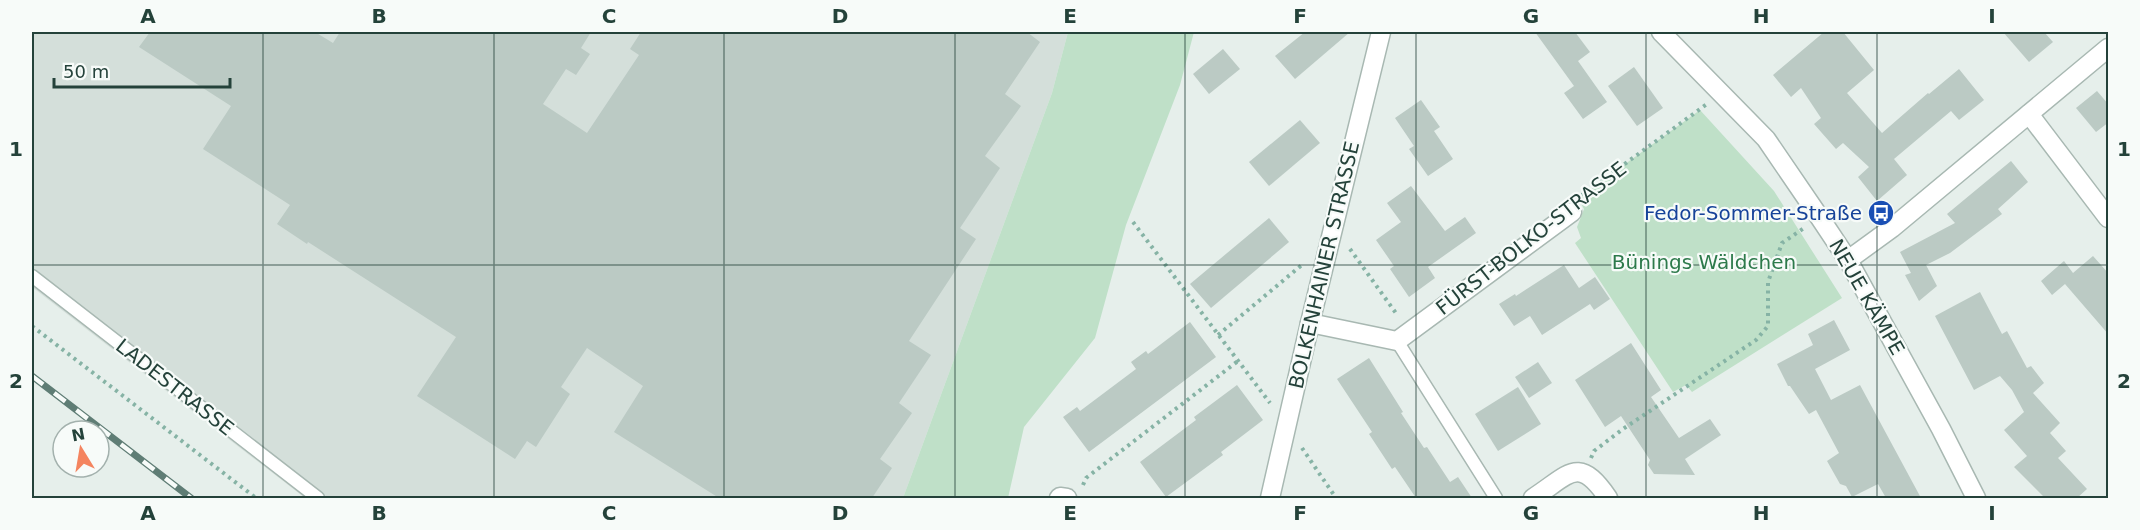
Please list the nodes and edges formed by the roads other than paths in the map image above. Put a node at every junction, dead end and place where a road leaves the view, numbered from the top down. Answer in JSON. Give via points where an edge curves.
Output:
{"nodes":[{"id":1,"x":1381,"y":32,"type":"edge"},
{"id":2,"x":1661,"y":32,"type":"edge"},
{"id":3,"x":2109,"y":48,"type":"edge"},
{"id":4,"x":2029,"y":114,"type":"junction"},
{"id":5,"x":1572,"y":212,"type":"road end"},
{"id":6,"x":2109,"y":218,"type":"edge"},
{"id":7,"x":1848,"y":260,"type":"junction"},
{"id":8,"x":32,"y":276,"type":"edge"},
{"id":9,"x":1310,"y":323,"type":"junction"},
{"id":10,"x":1397,"y":341,"type":"junction"},
{"id":11,"x":1074,"y":494,"type":"edge"},
{"id":12,"x":318,"y":498,"type":"edge"},
{"id":13,"x":1059,"y":498,"type":"edge"},
{"id":14,"x":1270,"y":498,"type":"edge"},
{"id":15,"x":1496,"y":498,"type":"edge"},
{"id":16,"x":1533,"y":498,"type":"edge"},
{"id":17,"x":1608,"y":498,"type":"edge"},
{"id":18,"x":1976,"y":498,"type":"edge"}],
"edges":[{"from":1,"to":9,"type":"street","name":"BOLKENHAINER STRASSE"},
{"from":2,"to":7,"type":"street","name":"NEUE KÄMPE","via":[[1766,139]]},
{"from":3,"to":4,"type":"street"},
{"from":4,"to":6,"type":"street"},
{"from":4,"to":7,"type":"street"},
{"from":5,"to":10,"type":"street","name":"FÜRST-BOLKO-STRASSE"},
{"from":7,"to":18,"type":"street","name":"NEUE KÄMPE"},
{"from":8,"to":12,"type":"lane","name":"LADESTRASSE"},
{"from":9,"to":10,"type":"street"},
{"from":9,"to":14,"type":"street","name":"BOLKENHAINER STRASSE"},
{"from":10,"to":15,"type":"lane"},
{"from":11,"to":13,"type":"street"},
{"from":16,"to":17,"type":"street","via":[[1574,472],[1585,472]]}]}
